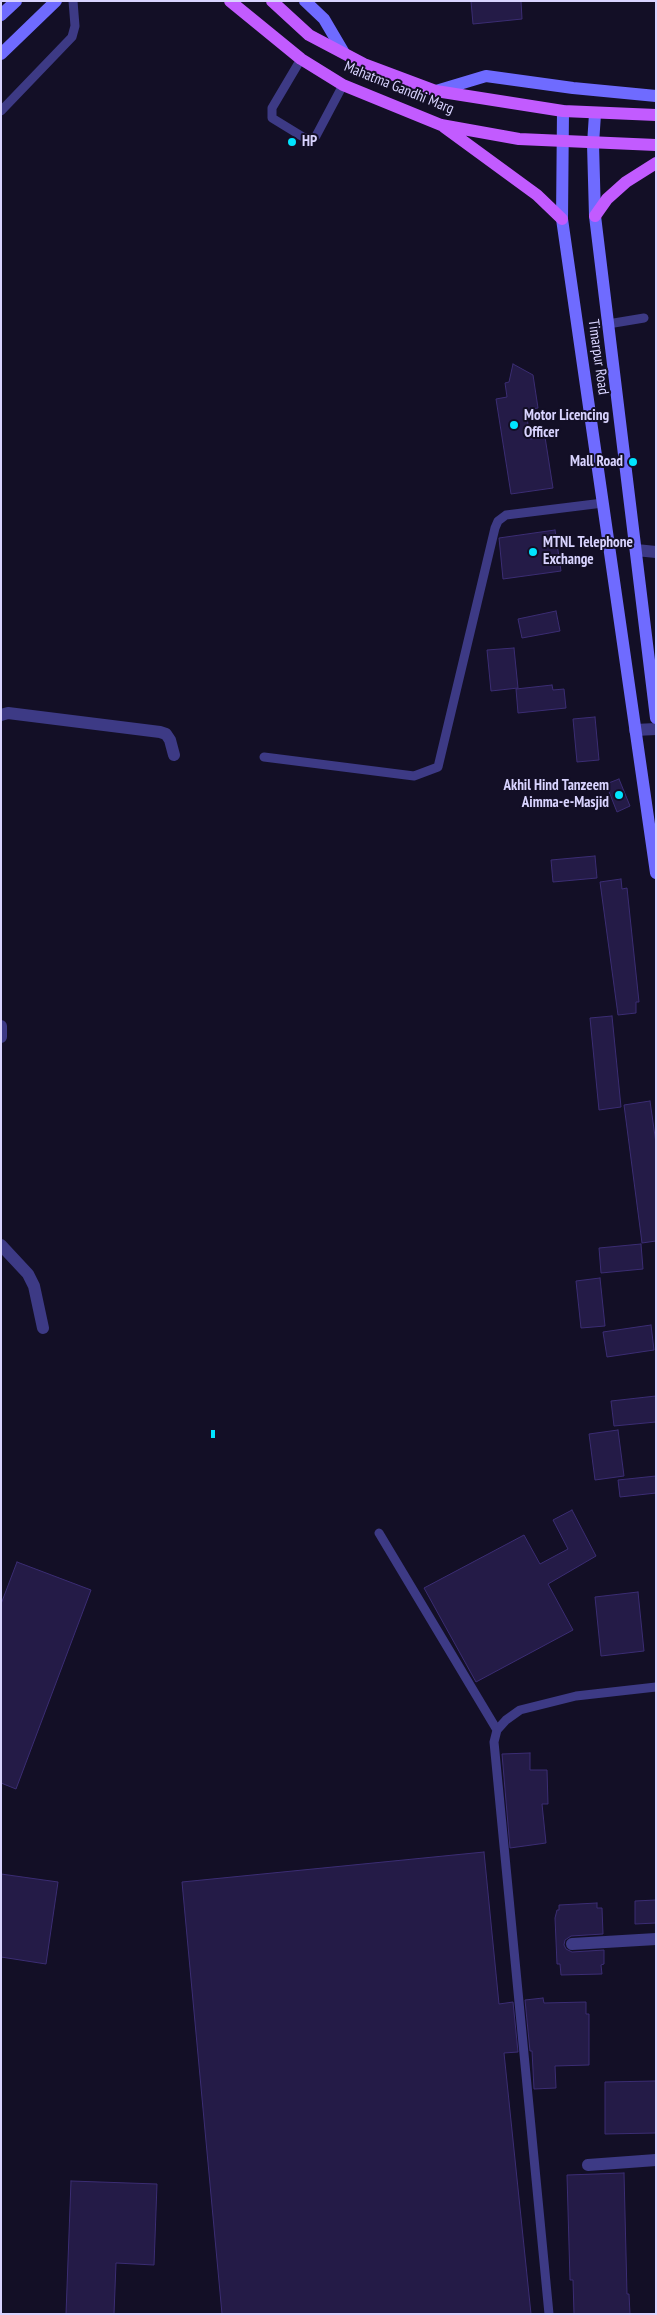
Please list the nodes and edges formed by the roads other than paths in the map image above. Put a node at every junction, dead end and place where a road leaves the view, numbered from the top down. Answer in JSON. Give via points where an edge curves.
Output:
{"nodes":[{"id":1,"x":16,"y":1,"type":"edge"},
{"id":2,"x":56,"y":1,"type":"edge"},
{"id":3,"x":73,"y":1,"type":"edge"},
{"id":4,"x":230,"y":1,"type":"edge"},
{"id":5,"x":272,"y":1,"type":"edge"},
{"id":6,"x":305,"y":1,"type":"edge"},
{"id":7,"x":1,"y":15,"type":"edge"},
{"id":8,"x":344,"y":53,"type":"junction"},
{"id":9,"x":1,"y":54,"type":"edge"},
{"id":10,"x":301,"y":60,"type":"junction"},
{"id":11,"x":343,"y":85,"type":"junction"},
{"id":12,"x":436,"y":91,"type":"junction"},
{"id":13,"x":656,"y":96,"type":"edge"},
{"id":14,"x":1,"y":111,"type":"edge"},
{"id":15,"x":563,"y":111,"type":"junction"},
{"id":16,"x":595,"y":114,"type":"junction"},
{"id":17,"x":656,"y":115,"type":"edge"},
{"id":18,"x":441,"y":125,"type":"junction"},
{"id":19,"x":561,"y":142,"type":"junction"},
{"id":20,"x":593,"y":144,"type":"junction"},
{"id":21,"x":656,"y":145,"type":"edge"},
{"id":22,"x":656,"y":163,"type":"edge"},
{"id":23,"x":595,"y":216,"type":"junction"},
{"id":24,"x":562,"y":219,"type":"junction"},
{"id":25,"x":644,"y":318,"type":"dead end"},
{"id":26,"x":608,"y":324,"type":"junction"},
{"id":27,"x":603,"y":503,"type":"junction"},
{"id":28,"x":636,"y":550,"type":"junction"},
{"id":29,"x":656,"y":552,"type":"edge"},
{"id":30,"x":1,"y":715,"type":"edge"},
{"id":31,"x":656,"y":718,"type":"edge"},
{"id":32,"x":656,"y":729,"type":"edge"},
{"id":33,"x":635,"y":730,"type":"junction"},
{"id":34,"x":174,"y":755,"type":"dead end"},
{"id":35,"x":264,"y":757,"type":"dead end"},
{"id":36,"x":656,"y":873,"type":"edge"},
{"id":37,"x":1,"y":1026,"type":"edge"},
{"id":38,"x":1,"y":1037,"type":"edge"},
{"id":39,"x":1,"y":1245,"type":"edge"},
{"id":40,"x":43,"y":1328,"type":"dead end"},
{"id":41,"x":379,"y":1532,"type":"dead end"},
{"id":42,"x":656,"y":1687,"type":"edge"},
{"id":43,"x":497,"y":1730,"type":"junction"},
{"id":44,"x":656,"y":1939,"type":"edge"},
{"id":45,"x":572,"y":1944,"type":"dead end"},
{"id":46,"x":656,"y":2160,"type":"edge"},
{"id":47,"x":588,"y":2165,"type":"dead end"},
{"id":48,"x":549,"y":2314,"type":"edge"}],
"edges":[{"from":1,"to":7,"type":"street"},
{"from":2,"to":9,"type":"street"},
{"from":3,"to":14,"type":"lane","via":[[75,26],[72,37]]},
{"from":4,"to":10,"type":"main road","name":"Mahatma Gandhi Marg"},
{"from":5,"to":8,"type":"main road","name":"Mahatma Gandhi Marg","via":[[309,35]]},
{"from":6,"to":8,"type":"street","via":[[324,19]]},
{"from":8,"to":12,"type":"main road","name":"Mahatma Gandhi Marg","via":[[364,64]]},
{"from":10,"to":11,"type":"main road","name":"Mahatma Gandhi Marg"},
{"from":10,"to":11,"type":"lane","via":[[272,108],[272,118],[303,137],[312,139],[316,136]]},
{"from":11,"to":18,"type":"main road","name":"Mahatma Gandhi Marg"},
{"from":12,"to":13,"type":"street","via":[[486,76]]},
{"from":12,"to":15,"type":"main road","name":"Mahatma Gandhi Marg"},
{"from":15,"to":16,"type":"main road","name":"Mahatma Gandhi Marg"},
{"from":15,"to":19,"type":"street","name":"Timarpur Road"},
{"from":16,"to":17,"type":"main road","name":"Mahatma Gandhi Marg"},
{"from":16,"to":20,"type":"street","name":"Timarpur Road"},
{"from":18,"to":19,"type":"main road","name":"Mahatma Gandhi Marg","via":[[519,139]]},
{"from":18,"to":24,"type":"main road","via":[[536,195]]},
{"from":19,"to":20,"type":"main road","name":"Mahatma Gandhi Marg"},
{"from":19,"to":24,"type":"street","name":"Timarpur Road"},
{"from":20,"to":21,"type":"main road","name":"Mahatma Gandhi Marg"},
{"from":20,"to":23,"type":"street","name":"Timarpur Road"},
{"from":22,"to":23,"type":"main road","via":[[607,198]]},
{"from":23,"to":26,"type":"street","name":"Timarpur Road"},
{"from":24,"to":27,"type":"street","name":"Timarpur Road"},
{"from":25,"to":26,"type":"lane"},
{"from":26,"to":28,"type":"street","name":"Timarpur Road"},
{"from":27,"to":33,"type":"street","name":"Timarpur Road"},
{"from":27,"to":35,"type":"lane","via":[[506,515],[498,521],[438,766],[414,776]]},
{"from":28,"to":29,"type":"street"},
{"from":28,"to":31,"type":"street","name":"Timarpur Road"},
{"from":30,"to":34,"type":"street","via":[[8,713],[160,732],[170,740]]},
{"from":32,"to":33,"type":"street"},
{"from":33,"to":36,"type":"street","name":"Timarpur Road"},
{"from":37,"to":38,"type":"street"},
{"from":39,"to":40,"type":"street","via":[[28,1274],[34,1286]]},
{"from":41,"to":43,"type":"lane"},
{"from":42,"to":43,"type":"lane","via":[[576,1696],[520,1710]]},
{"from":43,"to":48,"type":"lane","via":[[494,1742]]},
{"from":44,"to":45,"type":"street"},
{"from":46,"to":47,"type":"street"}]}
